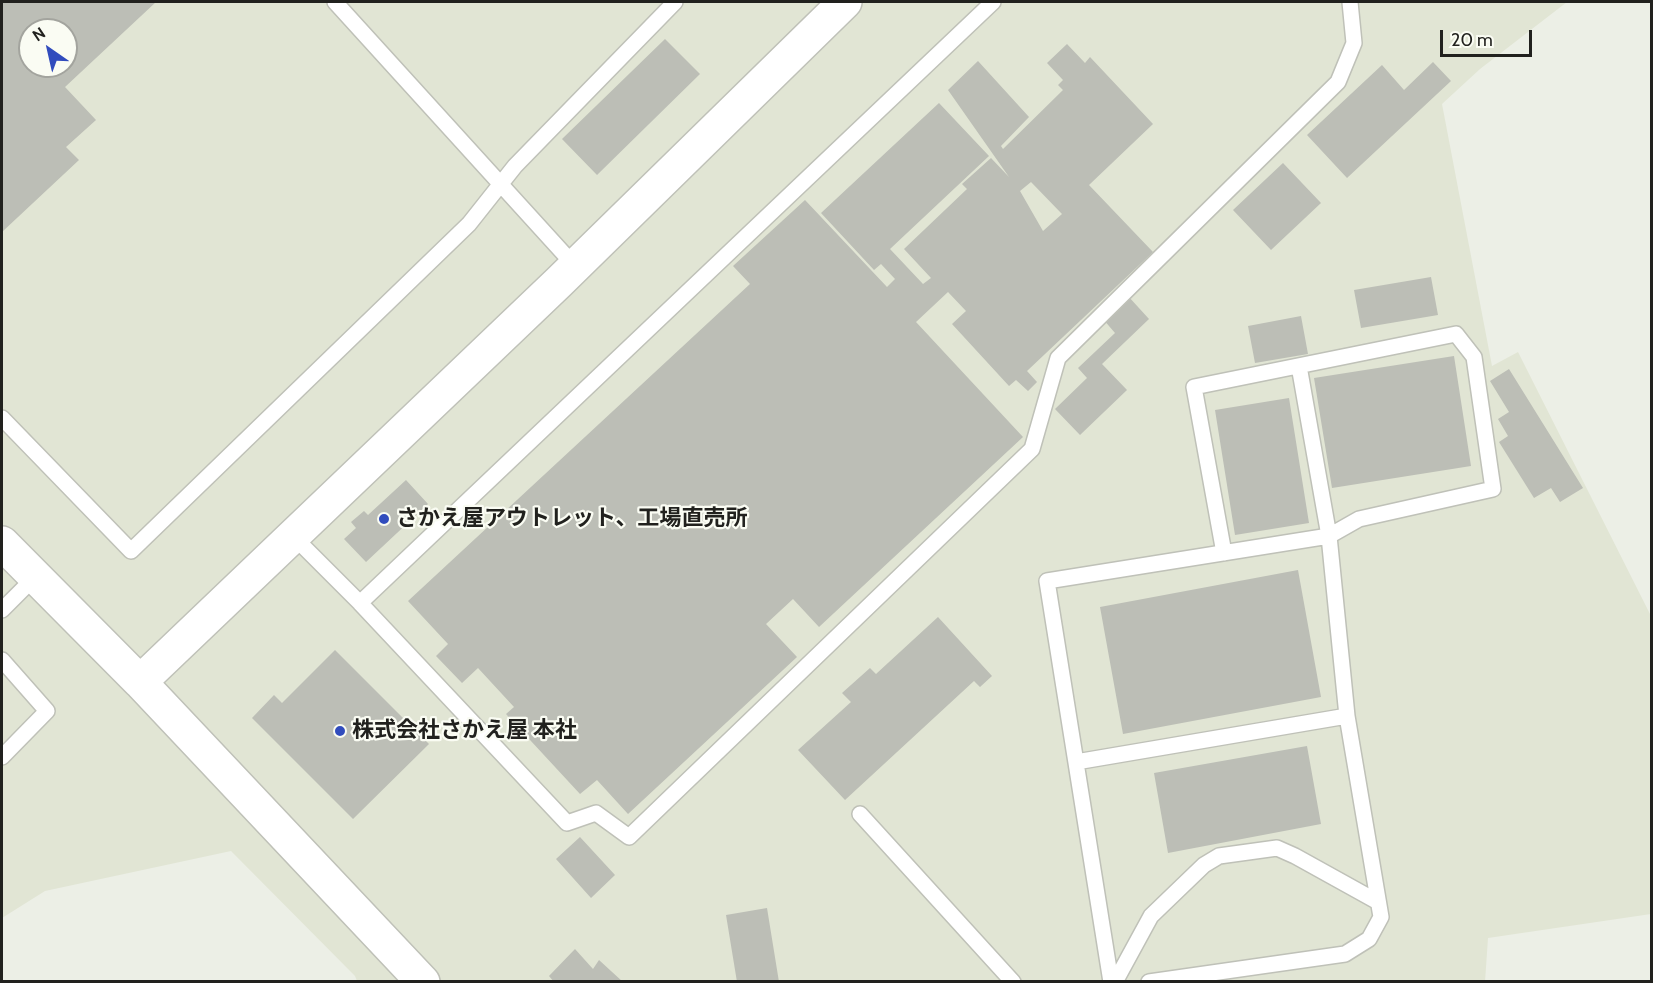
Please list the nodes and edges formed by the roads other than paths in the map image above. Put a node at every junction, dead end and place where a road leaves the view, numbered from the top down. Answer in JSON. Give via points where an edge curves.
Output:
{"nodes":[{"id":1,"x":335,"y":2,"type":"edge"},
{"id":2,"x":675,"y":2,"type":"edge"},
{"id":3,"x":845,"y":2,"type":"edge"},
{"id":4,"x":993,"y":2,"type":"edge"},
{"id":5,"x":1350,"y":2,"type":"edge"},
{"id":6,"x":501,"y":184,"type":"junction"},
{"id":7,"x":575,"y":266,"type":"junction"},
{"id":8,"x":1299,"y":366,"type":"junction"},
{"id":9,"x":2,"y":418,"type":"edge"},
{"id":10,"x":293,"y":536,"type":"junction"},
{"id":11,"x":1329,"y":536,"type":"junction"},
{"id":12,"x":2,"y":543,"type":"edge"},
{"id":13,"x":1224,"y":553,"type":"junction"},
{"id":14,"x":35,"y":577,"type":"junction"},
{"id":15,"x":360,"y":603,"type":"junction"},
{"id":16,"x":2,"y":610,"type":"edge"},
{"id":17,"x":2,"y":660,"type":"edge"},
{"id":18,"x":140,"y":682,"type":"junction"},
{"id":19,"x":1347,"y":716,"type":"junction"},
{"id":20,"x":2,"y":757,"type":"edge"},
{"id":21,"x":1076,"y":762,"type":"junction"},
{"id":22,"x":860,"y":814,"type":"dead end"},
{"id":23,"x":1378,"y":902,"type":"junction"},
{"id":24,"x":423,"y":981,"type":"edge"},
{"id":25,"x":1013,"y":981,"type":"edge"},
{"id":26,"x":1113,"y":981,"type":"edge"},
{"id":27,"x":1149,"y":981,"type":"edge"}],
"edges":[{"from":1,"to":6,"type":"lane"},
{"from":2,"to":6,"type":"lane"},
{"from":3,"to":7,"type":"street"},
{"from":4,"to":15,"type":"lane"},
{"from":5,"to":15,"type":"lane","via":[[1354,43],[1338,82],[1058,358],[1032,449],[629,837],[596,813],[567,823]]},
{"from":6,"to":7,"type":"lane"},
{"from":6,"to":9,"type":"lane","via":[[469,224],[130,551]]},
{"from":7,"to":10,"type":"street"},
{"from":8,"to":11,"type":"lane"},
{"from":8,"to":11,"type":"lane","via":[[1456,334],[1474,357],[1493,489],[1359,519]]},
{"from":8,"to":13,"type":"lane","via":[[1194,387]]},
{"from":10,"to":15,"type":"lane"},
{"from":10,"to":18,"type":"street"},
{"from":11,"to":13,"type":"lane"},
{"from":11,"to":19,"type":"lane"},
{"from":12,"to":14,"type":"street"},
{"from":13,"to":21,"type":"lane","via":[[1047,581]]},
{"from":14,"to":16,"type":"lane"},
{"from":14,"to":18,"type":"street"},
{"from":17,"to":20,"type":"lane","via":[[47,711]]},
{"from":18,"to":24,"type":"street"},
{"from":19,"to":21,"type":"lane"},
{"from":19,"to":23,"type":"lane"},
{"from":21,"to":26,"type":"lane"},
{"from":22,"to":25,"type":"lane"},
{"from":23,"to":26,"type":"lane","via":[[1277,848],[1219,856],[1204,865],[1151,916]]},
{"from":23,"to":27,"type":"lane","via":[[1381,916],[1369,939],[1345,954]]}]}
